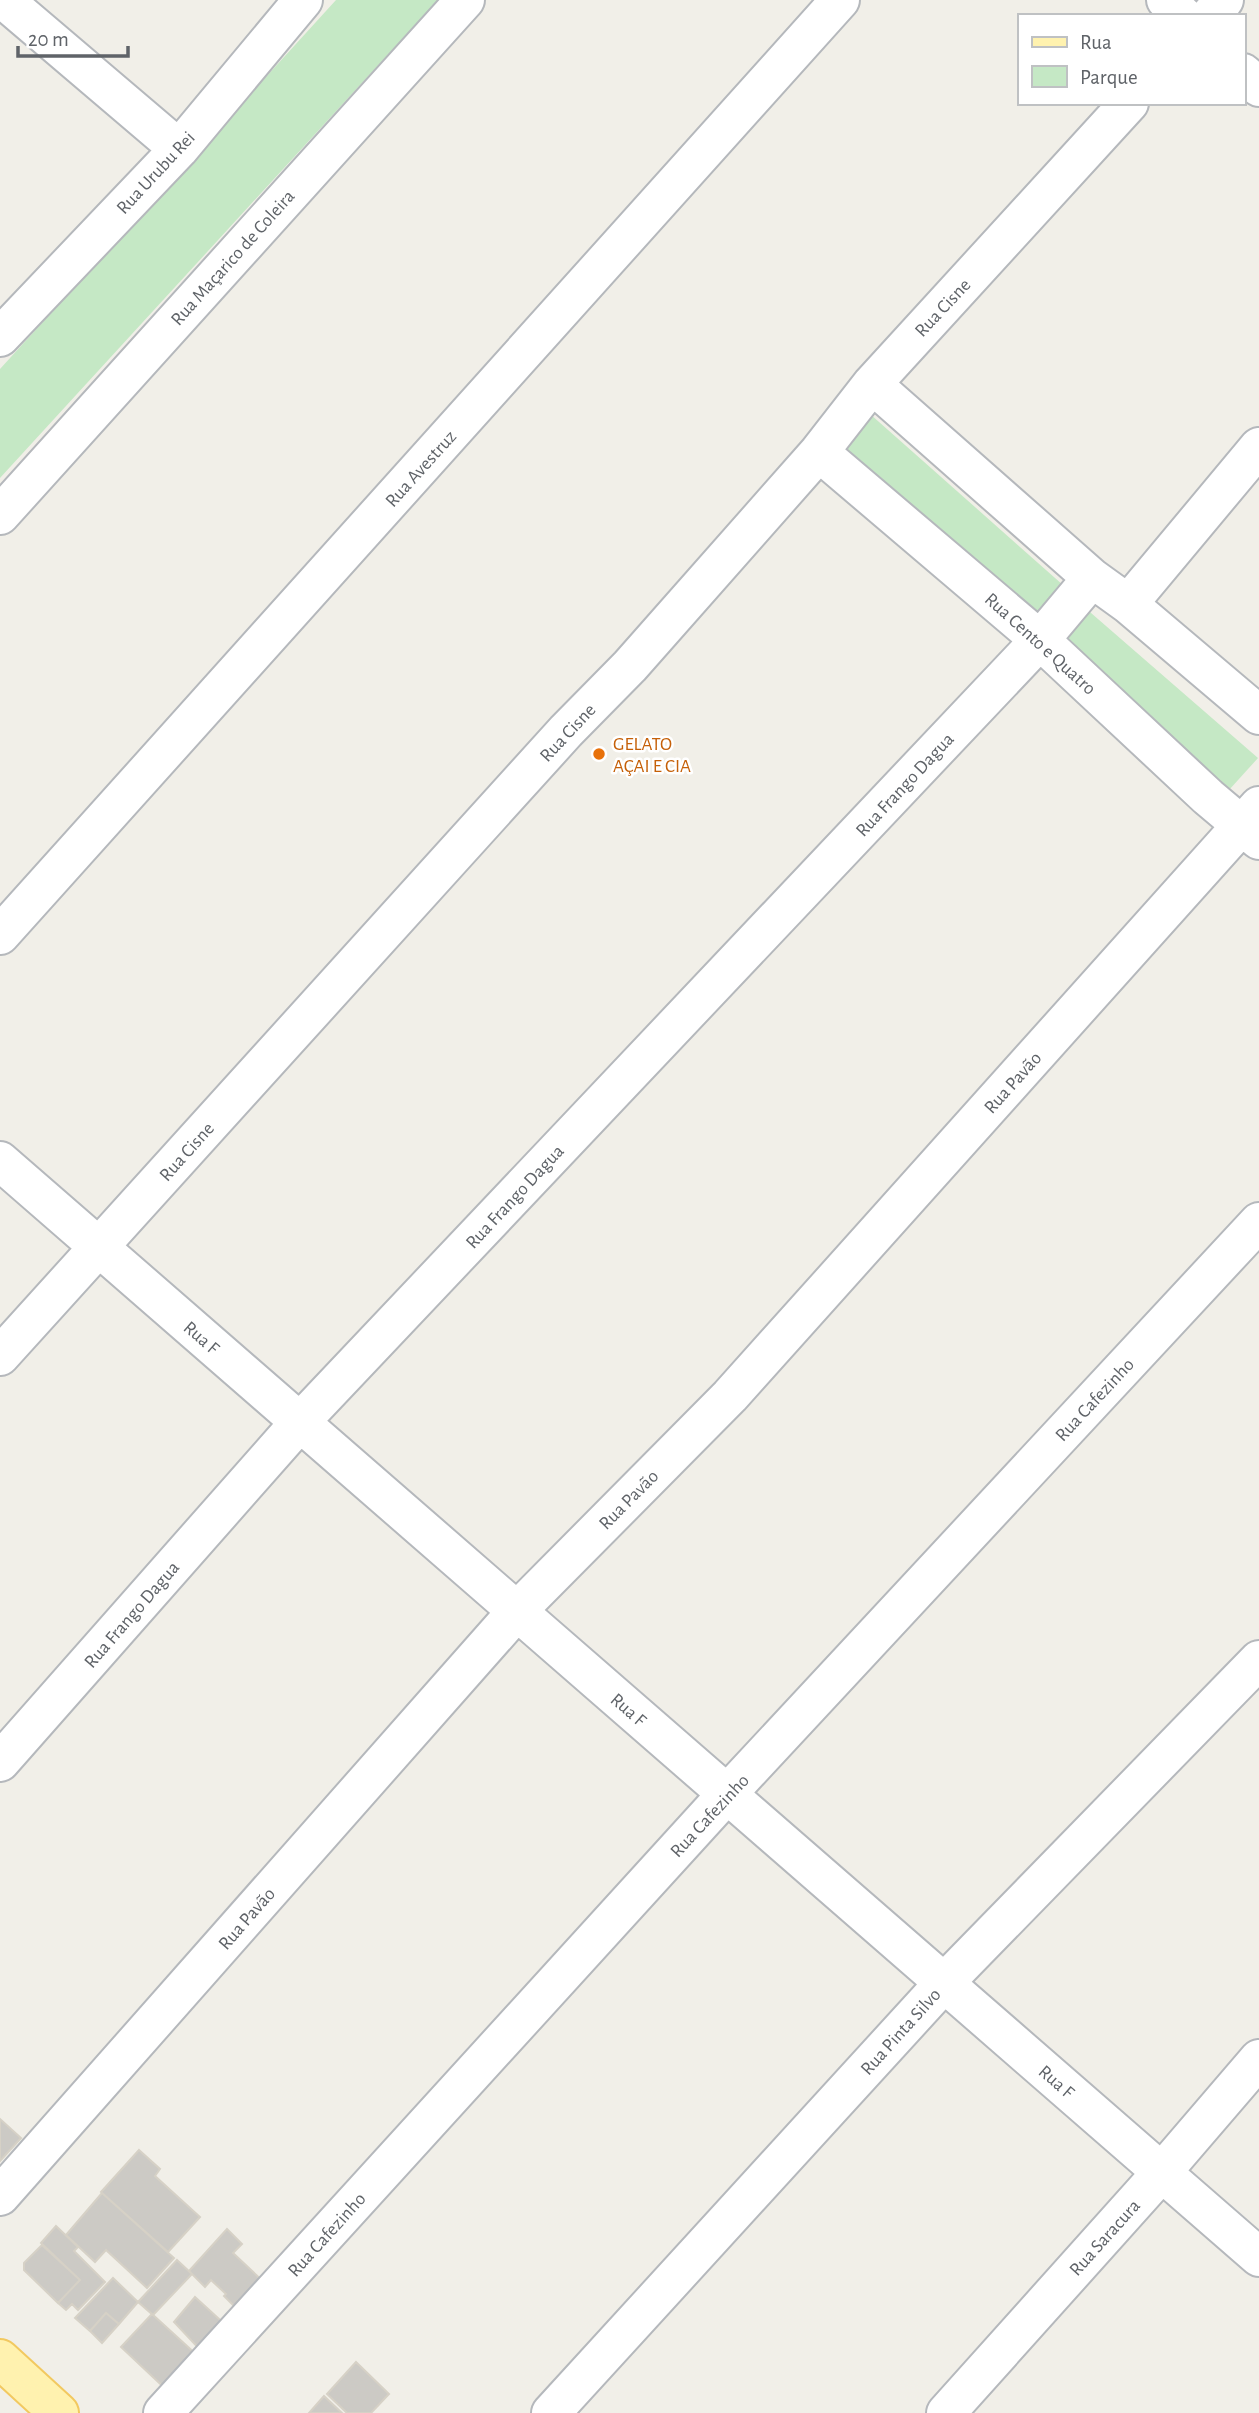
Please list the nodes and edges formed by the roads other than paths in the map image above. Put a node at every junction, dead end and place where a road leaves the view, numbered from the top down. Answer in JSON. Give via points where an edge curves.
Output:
{"nodes":[{"id":1,"x":4,"y":0,"type":"edge"},
{"id":2,"x":303,"y":0,"type":"edge"},
{"id":3,"x":465,"y":0,"type":"edge"},
{"id":4,"x":840,"y":0,"type":"edge"},
{"id":5,"x":1166,"y":0,"type":"edge"},
{"id":6,"x":1224,"y":0,"type":"edge"},
{"id":7,"x":1181,"y":14,"type":"edge"},
{"id":8,"x":1212,"y":14,"type":"edge"},
{"id":9,"x":1245,"y":75,"type":"edge"},
{"id":10,"x":1259,"y":87,"type":"edge"},
{"id":11,"x":1127,"y":105,"type":"edge"},
{"id":12,"x":179,"y":149,"type":"junction"},
{"id":13,"x":0,"y":337,"type":"edge"},
{"id":14,"x":872,"y":384,"type":"junction"},
{"id":15,"x":1259,"y":447,"type":"edge"},
{"id":16,"x":819,"y":452,"type":"junction"},
{"id":17,"x":0,"y":515,"type":"edge"},
{"id":18,"x":1092,"y":578,"type":"junction"},
{"id":19,"x":1128,"y":604,"type":"junction"},
{"id":20,"x":1040,"y":640,"type":"junction"},
{"id":21,"x":1259,"y":715,"type":"edge"},
{"id":22,"x":1253,"y":824,"type":"edge"},
{"id":23,"x":0,"y":935,"type":"edge"},
{"id":24,"x":0,"y":1161,"type":"edge"},
{"id":25,"x":1259,"y":1222,"type":"edge"},
{"id":26,"x":99,"y":1247,"type":"junction"},
{"id":27,"x":0,"y":1356,"type":"edge"},
{"id":28,"x":300,"y":1422,"type":"junction"},
{"id":29,"x":517,"y":1611,"type":"junction"},
{"id":30,"x":1259,"y":1660,"type":"edge"},
{"id":31,"x":0,"y":1762,"type":"edge"},
{"id":32,"x":727,"y":1794,"type":"junction"},
{"id":33,"x":944,"y":1983,"type":"junction"},
{"id":34,"x":1259,"y":2059,"type":"edge"},
{"id":35,"x":1162,"y":2172,"type":"junction"},
{"id":36,"x":0,"y":2196,"type":"edge"},
{"id":37,"x":1259,"y":2257,"type":"edge"},
{"id":38,"x":0,"y":2359,"type":"edge"},
{"id":39,"x":59,"y":2413,"type":"edge"},
{"id":40,"x":163,"y":2413,"type":"edge"},
{"id":41,"x":551,"y":2413,"type":"edge"},
{"id":42,"x":946,"y":2413,"type":"edge"}],
"edges":[{"from":1,"to":12,"type":"street"},
{"from":2,"to":12,"type":"street","name":"Rua Urubu Rei"},
{"from":3,"to":17,"type":"street","name":"Rua Maçarico de Coleira"},
{"from":4,"to":23,"type":"street","name":"Rua Avestruz"},
{"from":5,"to":7,"type":"street"},
{"from":6,"to":8,"type":"street"},
{"from":9,"to":10,"type":"street"},
{"from":11,"to":14,"type":"street","name":"Rua Cisne"},
{"from":12,"to":13,"type":"street","name":"Rua Urubu Rei"},
{"from":14,"to":16,"type":"street","name":"Rua Cisne"},
{"from":14,"to":18,"type":"street"},
{"from":15,"to":19,"type":"street"},
{"from":16,"to":20,"type":"street","name":"Rua Cento e Quatro"},
{"from":16,"to":26,"type":"street","name":"Rua Cisne","via":[[630,666]]},
{"from":18,"to":19,"type":"street"},
{"from":18,"to":20,"type":"street","name":"Rua Frango Dagua"},
{"from":19,"to":21,"type":"street"},
{"from":20,"to":22,"type":"street","name":"Rua Cento e Quatro","via":[[1208,797]]},
{"from":20,"to":28,"type":"street","name":"Rua Frango Dagua"},
{"from":22,"to":29,"type":"street","name":"Rua Pavão","via":[[730,1396]]},
{"from":24,"to":26,"type":"street","name":"Rua F"},
{"from":25,"to":32,"type":"street","name":"Rua Cafezinho"},
{"from":26,"to":27,"type":"street","name":"Rua Cisne"},
{"from":26,"to":28,"type":"street","name":"Rua F"},
{"from":28,"to":29,"type":"street","name":"Rua F"},
{"from":28,"to":31,"type":"street","name":"Rua Frango Dagua"},
{"from":29,"to":32,"type":"street","name":"Rua F"},
{"from":29,"to":36,"type":"street","name":"Rua Pavão"},
{"from":30,"to":33,"type":"street","name":"Rua Pinta Silvo"},
{"from":32,"to":33,"type":"street","name":"Rua F"},
{"from":32,"to":40,"type":"street","name":"Rua Cafezinho"},
{"from":33,"to":35,"type":"street","name":"Rua F"},
{"from":33,"to":41,"type":"street","name":"Rua Pinta Silvo"},
{"from":34,"to":35,"type":"street","name":"Rua Saracura"},
{"from":35,"to":37,"type":"street","name":"Rua F"},
{"from":35,"to":42,"type":"street","name":"Rua Saracura"},
{"from":38,"to":39,"type":"main road"}]}
